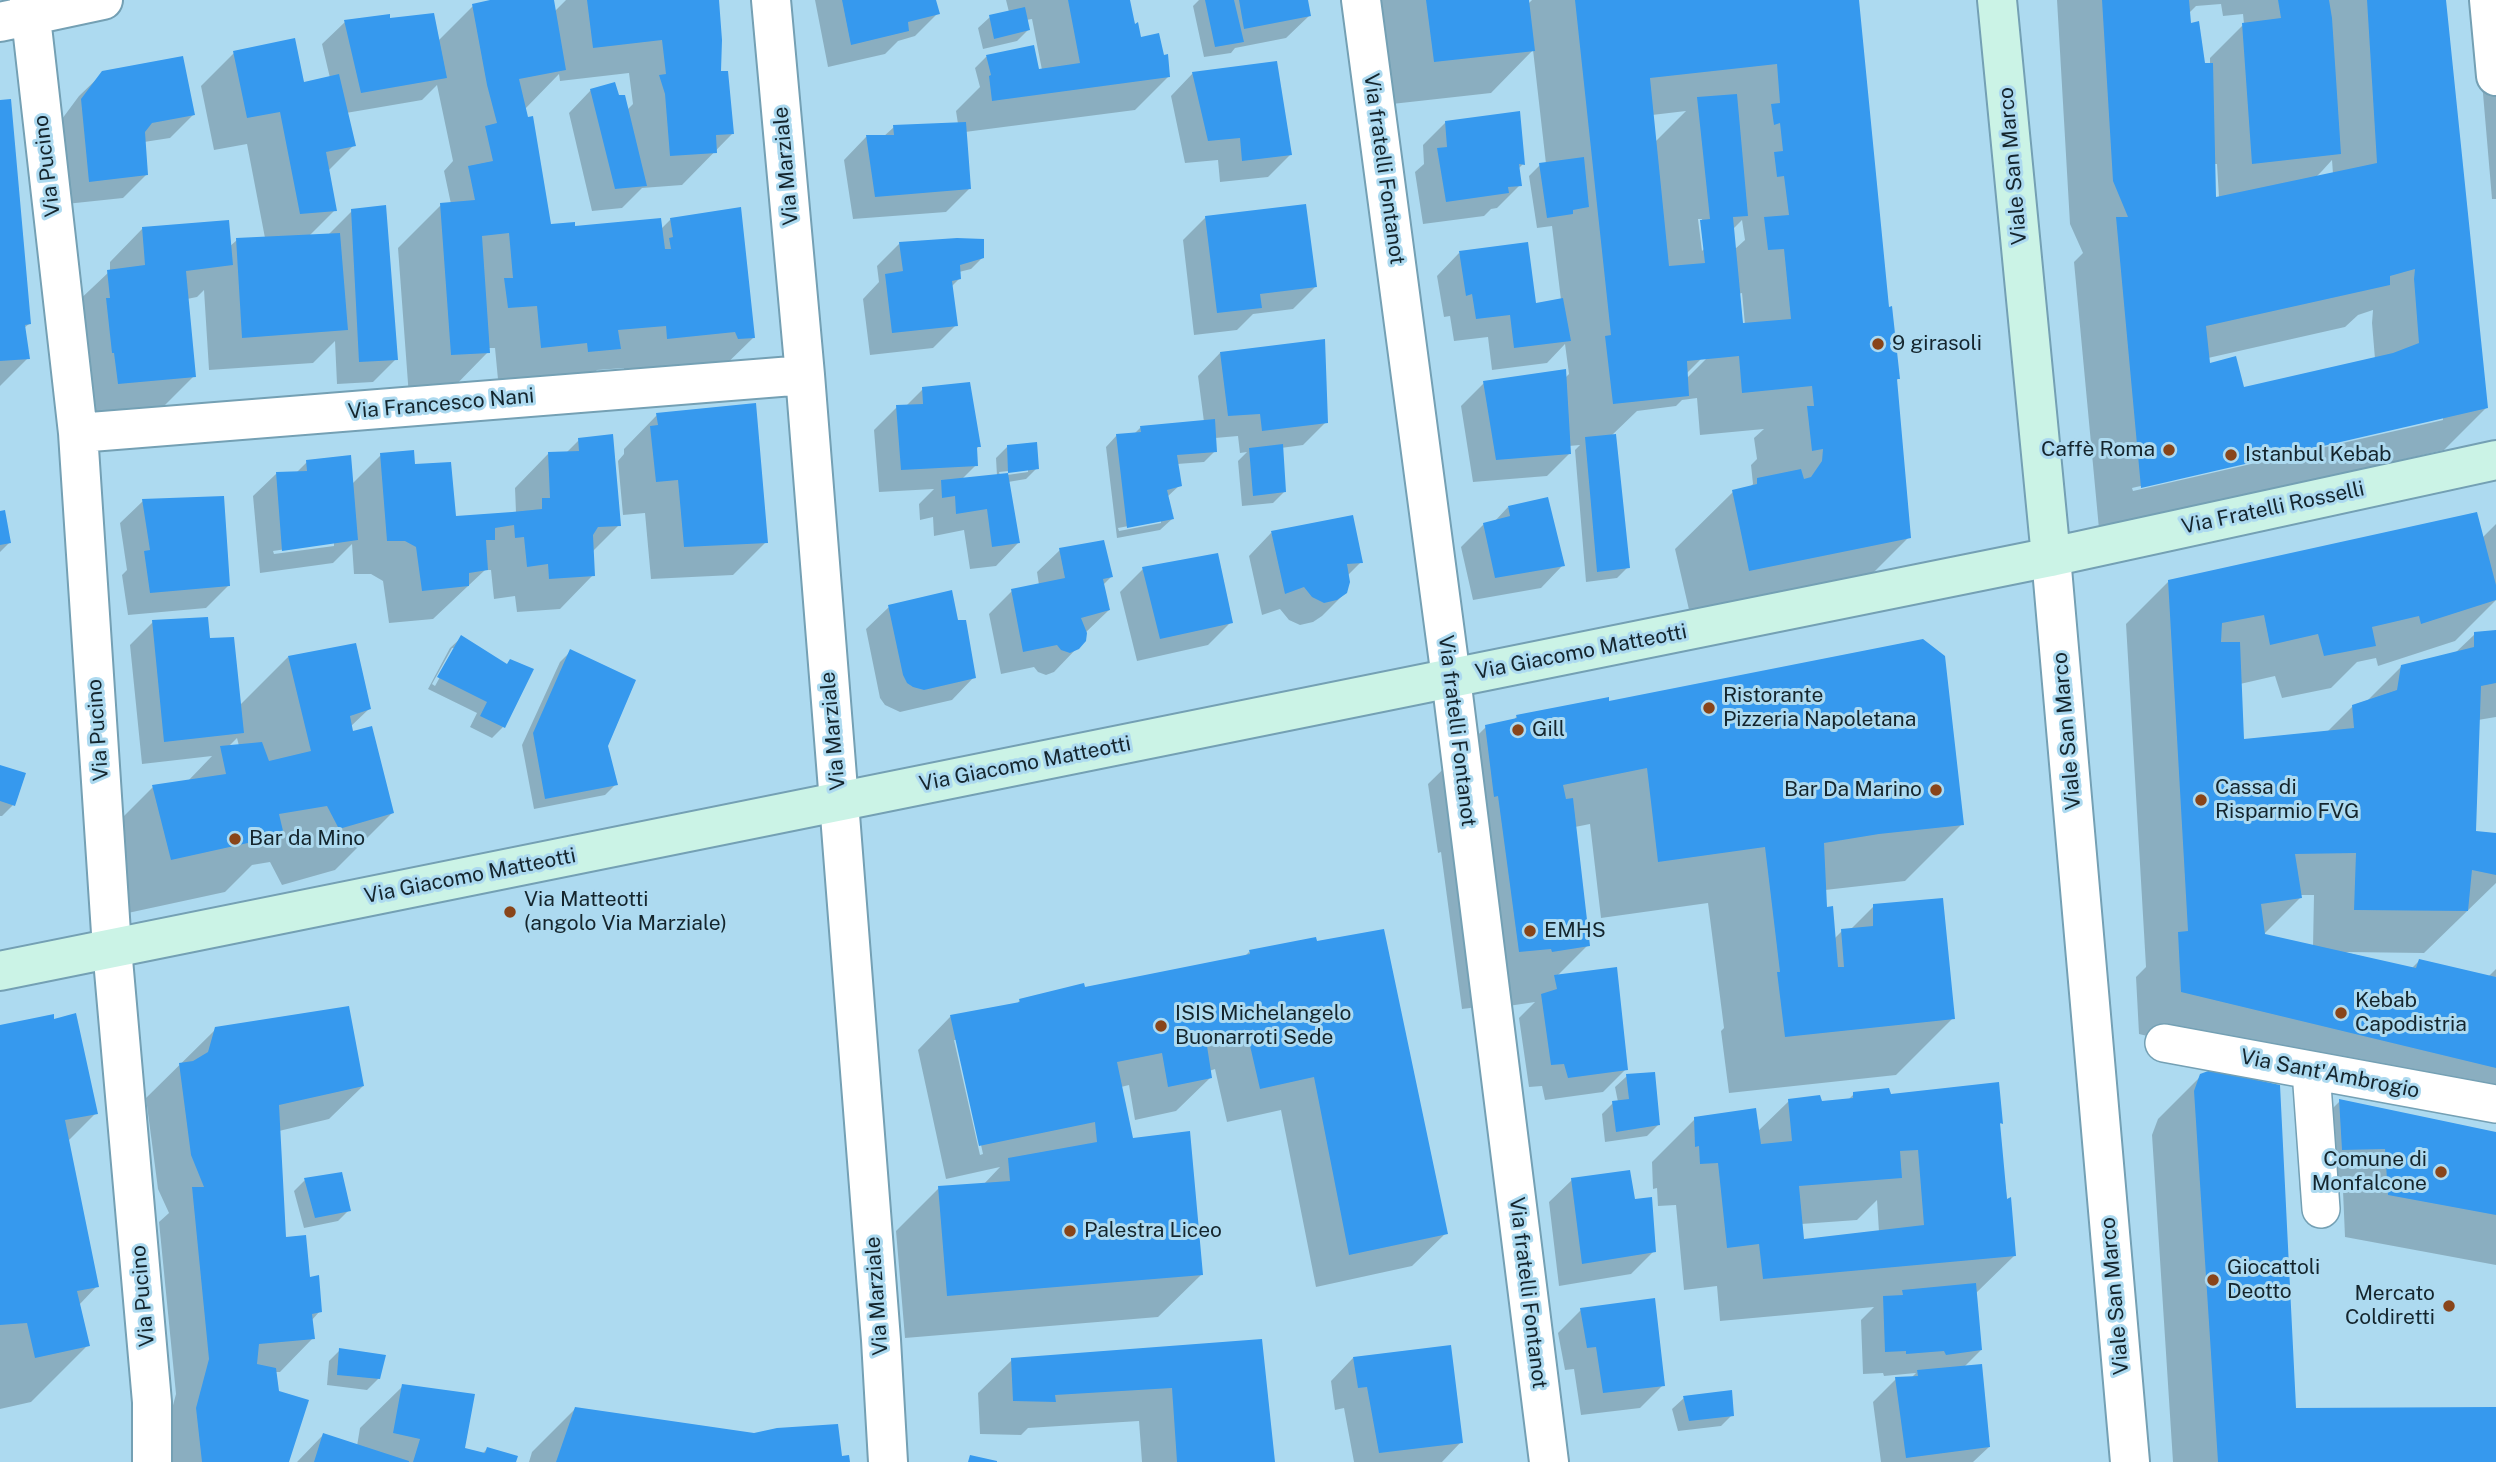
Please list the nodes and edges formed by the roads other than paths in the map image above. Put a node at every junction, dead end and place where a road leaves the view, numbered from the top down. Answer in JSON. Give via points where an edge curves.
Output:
{"nodes":[{"id":1,"x":103,"y":0,"type":"edge"},
{"id":2,"x":771,"y":0,"type":"edge"},
{"id":3,"x":1361,"y":0,"type":"edge"},
{"id":4,"x":1997,"y":0,"type":"edge"},
{"id":5,"x":2489,"y":0,"type":"edge"},
{"id":6,"x":20,"y":13,"type":"edge"},
{"id":7,"x":2496,"y":76,"type":"edge"},
{"id":8,"x":805,"y":375,"type":"junction"},
{"id":9,"x":78,"y":433,"type":"junction"},
{"id":10,"x":2496,"y":460,"type":"edge"},
{"id":11,"x":2051,"y":557,"type":"junction"},
{"id":12,"x":1451,"y":678,"type":"junction"},
{"id":13,"x":839,"y":802,"type":"junction"},
{"id":14,"x":112,"y":948,"type":"junction"},
{"id":15,"x":0,"y":971,"type":"edge"},
{"id":16,"x":2164,"y":1042,"type":"dead end"},
{"id":17,"x":2311,"y":1071,"type":"junction"},
{"id":18,"x":2496,"y":1104,"type":"edge"},
{"id":19,"x":2321,"y":1209,"type":"dead end"},
{"id":20,"x":152,"y":1462,"type":"edge"},
{"id":21,"x":888,"y":1462,"type":"edge"},
{"id":22,"x":1549,"y":1462,"type":"edge"},
{"id":23,"x":2130,"y":1462,"type":"edge"}],
"edges":[{"from":1,"to":6,"type":"street"},
{"from":2,"to":8,"type":"street","name":"Via Marziale"},
{"from":3,"to":12,"type":"street","name":"Via fratelli Fontanot"},
{"from":4,"to":11,"type":"main road","name":"Viale San Marco"},
{"from":5,"to":7,"type":"street"},
{"from":6,"to":9,"type":"street","name":"Via Pucino"},
{"from":8,"to":9,"type":"street","name":"Via Francesco Nani"},
{"from":8,"to":13,"type":"street","name":"Via Marziale"},
{"from":9,"to":14,"type":"street","name":"Via Pucino"},
{"from":10,"to":11,"type":"main road","name":"Via Fratelli Rosselli"},
{"from":11,"to":12,"type":"main road","name":"Via Giacomo Matteotti"},
{"from":11,"to":23,"type":"street","name":"Viale San Marco"},
{"from":12,"to":13,"type":"main road","name":"Via Giacomo Matteotti"},
{"from":12,"to":22,"type":"street","name":"Via fratelli Fontanot"},
{"from":13,"to":14,"type":"main road","name":"Via Giacomo Matteotti"},
{"from":13,"to":21,"type":"street","name":"Via Marziale"},
{"from":14,"to":15,"type":"main road","name":"Via Giacomo Matteotti"},
{"from":14,"to":20,"type":"street","name":"Via Pucino","via":[[152,1402]]},
{"from":16,"to":17,"type":"street","name":"Via Sant'Ambrogio"},
{"from":17,"to":18,"type":"street","name":"Via Sant'Ambrogio"},
{"from":17,"to":19,"type":"street"}]}
